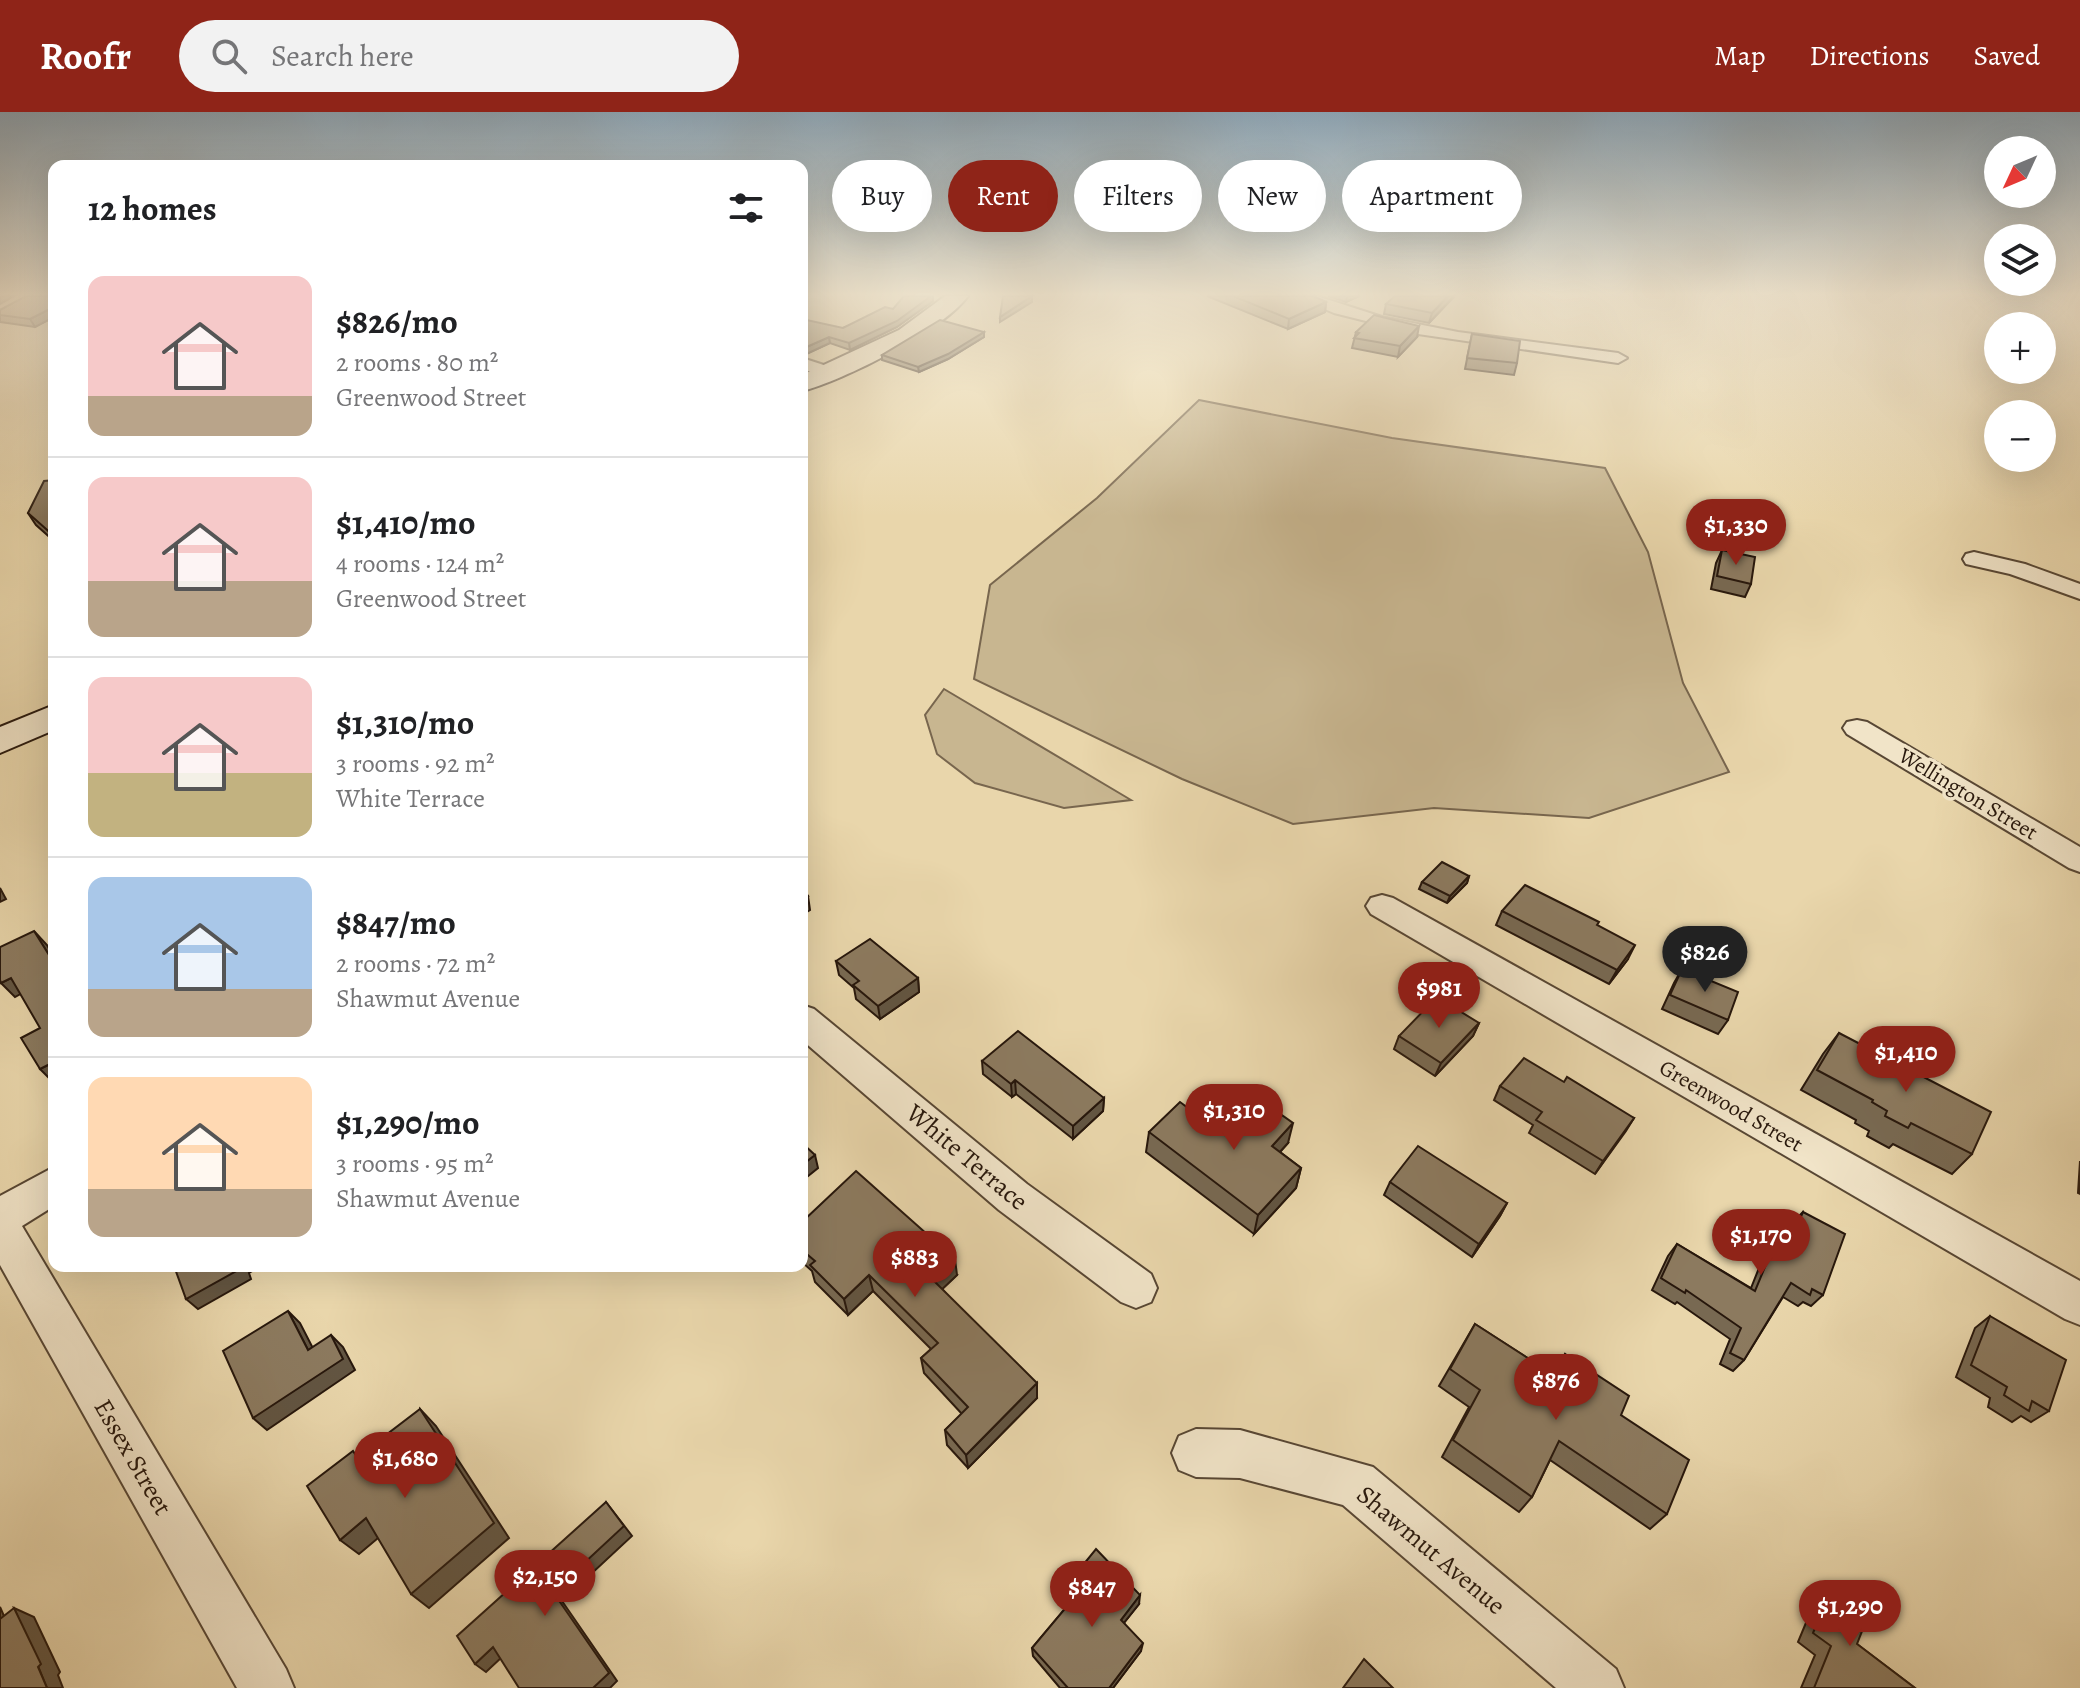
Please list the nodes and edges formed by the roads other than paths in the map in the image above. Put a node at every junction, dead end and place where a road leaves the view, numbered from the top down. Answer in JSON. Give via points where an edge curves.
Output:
{"nodes":[{"id":1,"x":820,"y":370,"type":"edge"},
{"id":2,"x":832,"y":370,"type":"edge"},
{"id":3,"x":827,"y":372,"type":"junction"},
{"id":4,"x":808,"y":381,"type":"edge"},
{"id":5,"x":1974,"y":559,"type":"dead end"},
{"id":6,"x":2080,"y":592,"type":"edge"},
{"id":7,"x":48,"y":719,"type":"edge"},
{"id":8,"x":1857,"y":728,"type":"dead end"},
{"id":9,"x":0,"y":741,"type":"edge"},
{"id":10,"x":2080,"y":861,"type":"edge"},
{"id":11,"x":1382,"y":906,"type":"dead end"},
{"id":12,"x":808,"y":1024,"type":"edge"},
{"id":13,"x":48,"y":1189,"type":"edge"},
{"id":14,"x":0,"y":1218,"type":"edge"},
{"id":15,"x":0,"y":1226,"type":"edge"},
{"id":16,"x":1136,"y":1288,"type":"dead end"},
{"id":17,"x":2080,"y":1304,"type":"edge"},
{"id":18,"x":1196,"y":1453,"type":"dead end"},
{"id":19,"x":267,"y":1688,"type":"edge"},
{"id":20,"x":1597,"y":1688,"type":"edge"}],
"edges":[{"from":1,"to":3,"type":"street"},
{"from":2,"to":3,"type":"street"},
{"from":3,"to":4,"type":"street"},
{"from":5,"to":6,"type":"street"},
{"from":7,"to":9,"type":"street"},
{"from":8,"to":10,"type":"street","name":"Wellington Street"},
{"from":11,"to":17,"type":"street","name":"Greenwood Street"},
{"from":12,"to":16,"type":"street","name":"White Terrace","via":[[1013,1197]]},
{"from":13,"to":14,"type":"street"},
{"from":15,"to":19,"type":"street","name":"Essex Street"},
{"from":18,"to":20,"type":"street","name":"Shawmut Avenue","via":[[1240,1454],[1356,1484]]}]}
